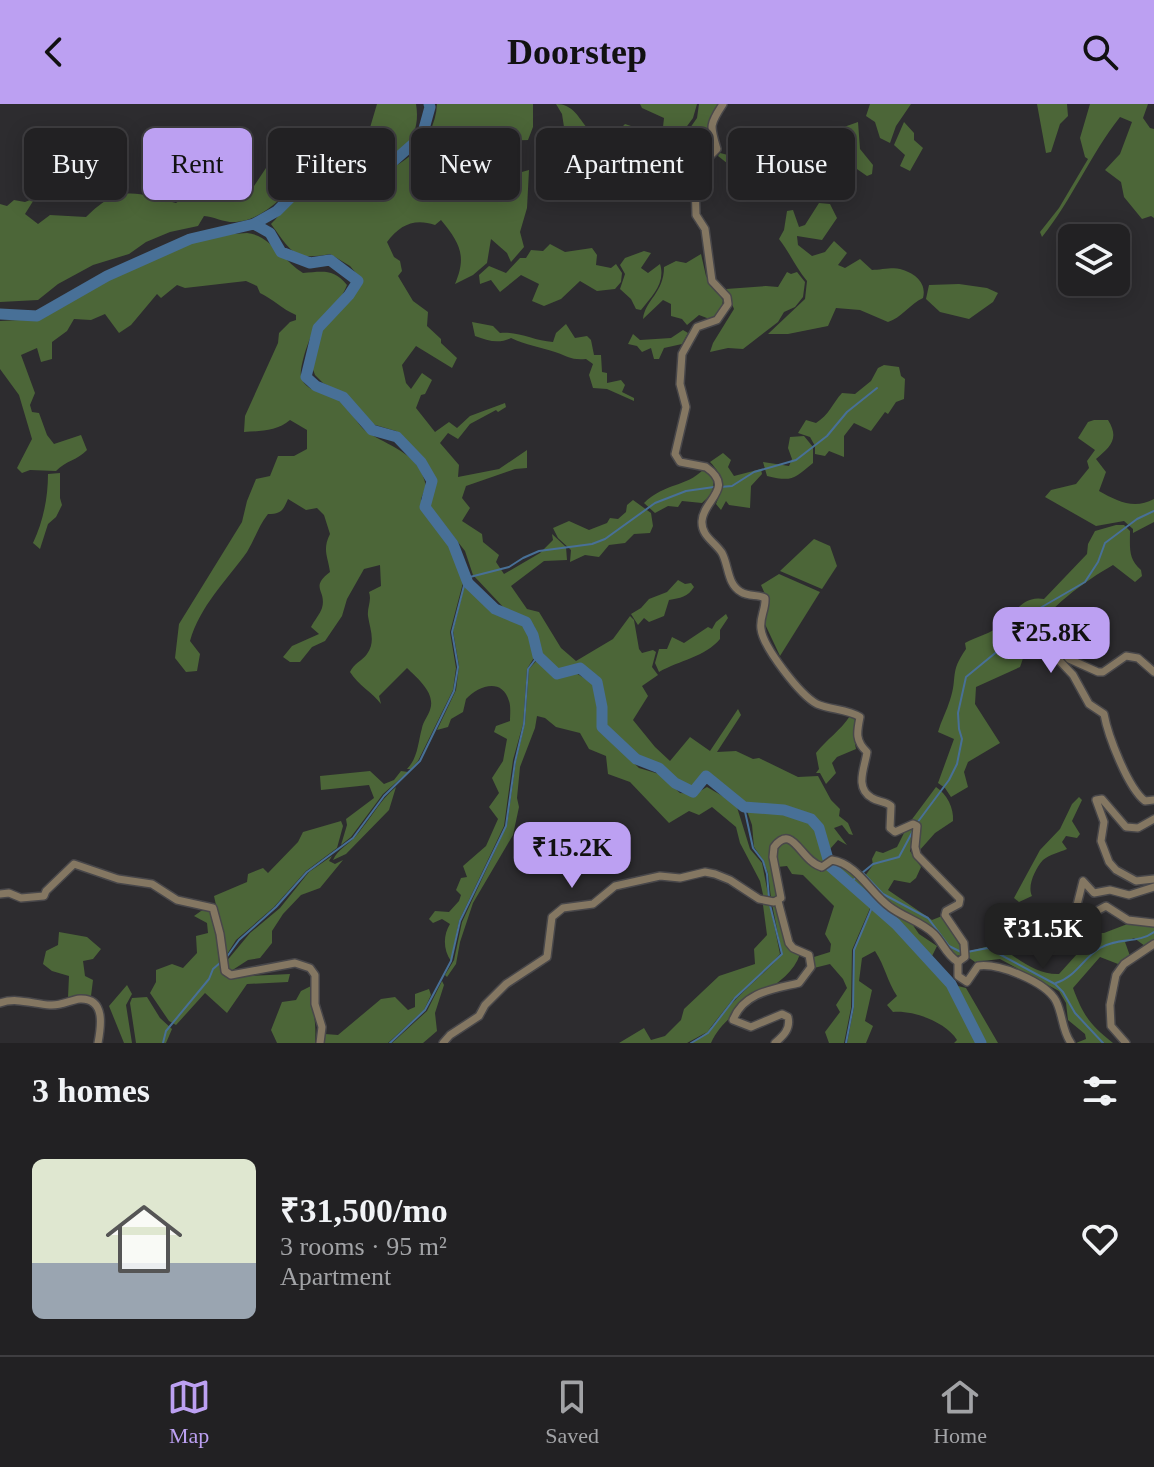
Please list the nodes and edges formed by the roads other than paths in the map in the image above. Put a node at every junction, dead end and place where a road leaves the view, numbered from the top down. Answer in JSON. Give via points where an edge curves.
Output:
{"nodes":[{"id":1,"x":723,"y":104,"type":"edge"},
{"id":2,"x":1154,"y":672,"type":"edge"},
{"id":3,"x":1154,"y":800,"type":"edge"},
{"id":4,"x":1154,"y":819,"type":"edge"},
{"id":5,"x":1154,"y":879,"type":"edge"},
{"id":6,"x":1154,"y":887,"type":"edge"},
{"id":7,"x":0,"y":894,"type":"edge"},
{"id":8,"x":773,"y":901,"type":"junction"},
{"id":9,"x":1154,"y":923,"type":"edge"},
{"id":10,"x":1154,"y":944,"type":"edge"},
{"id":11,"x":958,"y":962,"type":"junction"},
{"id":12,"x":0,"y":1003,"type":"edge"},
{"id":13,"x":98,"y":1043,"type":"edge"},
{"id":14,"x":320,"y":1043,"type":"edge"},
{"id":15,"x":443,"y":1043,"type":"edge"},
{"id":16,"x":775,"y":1043,"type":"edge"},
{"id":17,"x":1071,"y":1043,"type":"edge"},
{"id":18,"x":1126,"y":1043,"type":"edge"}],
"edges":[{"from":1,"to":11,"type":"street","via":[[711,136],[717,149],[695,180],[695,201],[705,229],[709,271],[728,304],[717,320],[697,327],[682,354],[686,407],[675,454],[680,462],[706,467],[718,481],[702,526],[721,551],[733,585],[744,595],[765,598],[760,625],[770,653],[812,701],[860,717],[857,740],[867,752],[863,788],[891,806],[890,828],[895,832],[917,826],[917,855],[960,899],[945,915],[966,950]]},
{"from":2,"to":3,"type":"street","via":[[1132,656],[1098,672],[1052,647],[1089,704],[1104,714],[1110,741],[1136,794]]},
{"from":4,"to":5,"type":"street","via":[[1138,828],[1126,827],[1102,799],[1096,800],[1104,822],[1101,841],[1112,865],[1136,881]]},
{"from":6,"to":9,"type":"street","via":[[1129,895],[1094,893],[1083,881],[1077,905],[1086,913],[1106,906],[1128,920]]},
{"from":7,"to":14,"type":"street","via":[[44,896],[74,864],[152,884],[177,900],[213,908],[225,971],[231,975],[295,963],[310,968],[322,1027]]},
{"from":8,"to":11,"type":"street","via":[[781,898],[774,847],[788,838],[809,861],[822,867],[832,860],[844,864],[886,905],[933,933]]},
{"from":8,"to":15,"type":"street","via":[[705,872],[626,883],[593,904],[563,908],[552,917],[547,957],[506,984],[479,1016]]},
{"from":8,"to":16,"type":"street","via":[[789,943],[809,955],[811,967],[799,983],[762,991],[733,1020],[751,1027],[782,1014],[788,1017],[786,1032]]},
{"from":10,"to":18,"type":"street","via":[[1116,975],[1111,1026]]},
{"from":11,"to":17,"type":"street","via":[[958,976],[967,982],[978,966],[992,965],[1050,993]]},
{"from":12,"to":13,"type":"street","via":[[91,1002],[102,1020]]}]}
